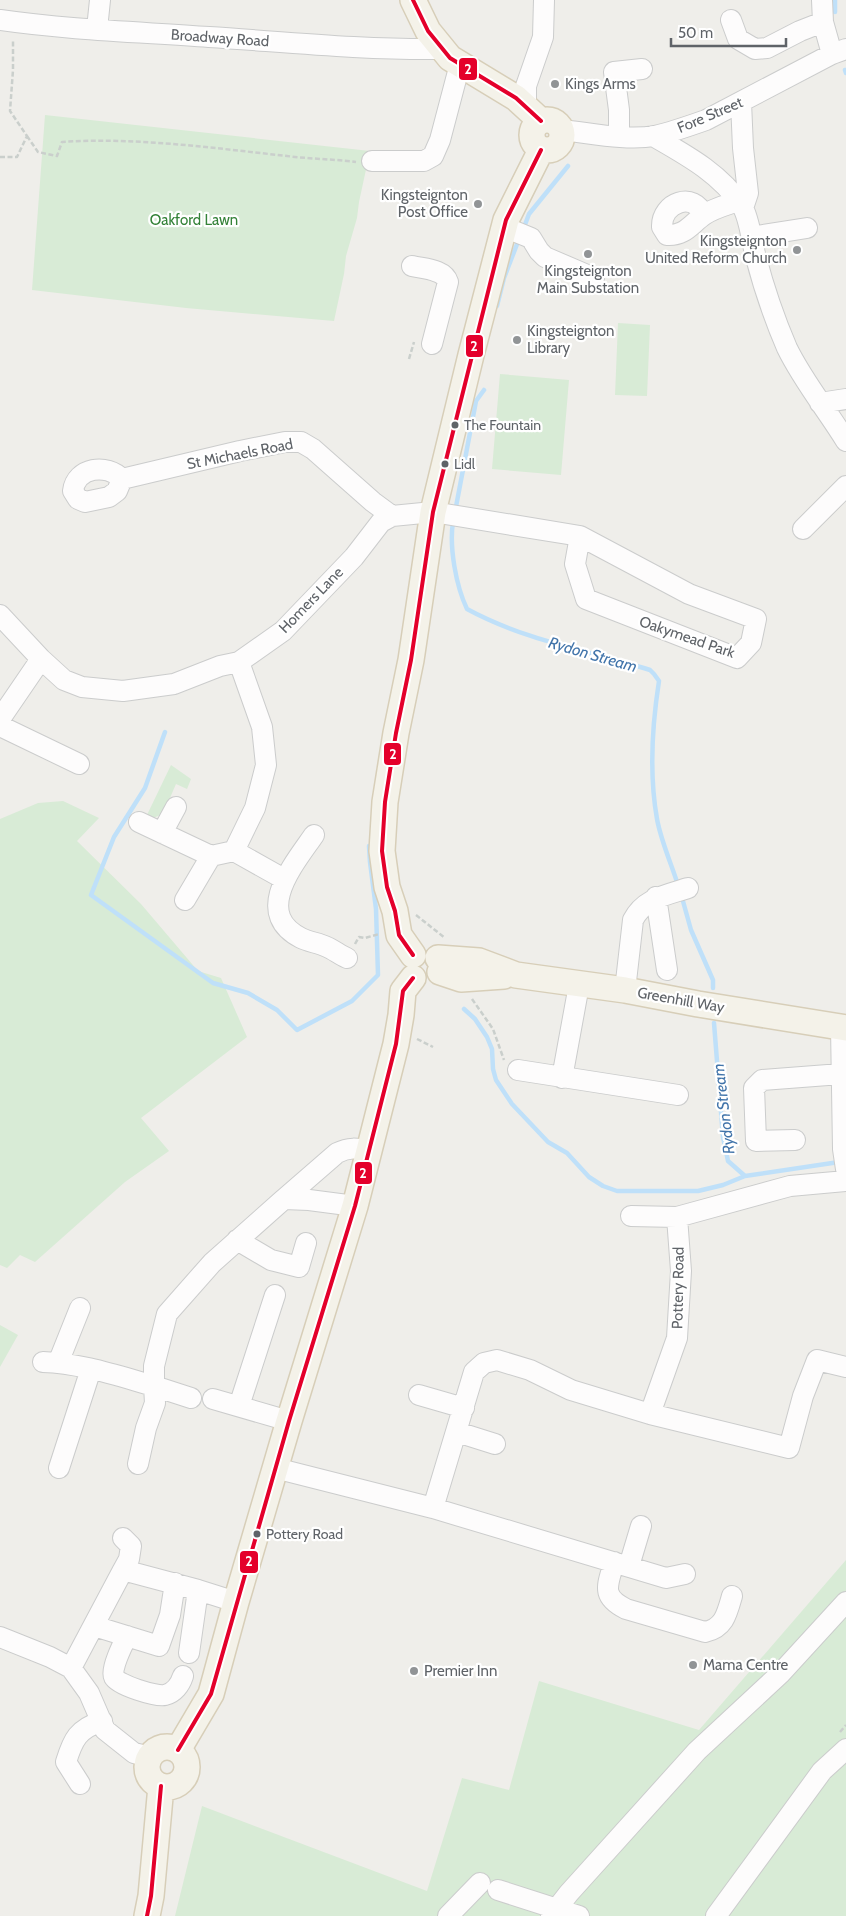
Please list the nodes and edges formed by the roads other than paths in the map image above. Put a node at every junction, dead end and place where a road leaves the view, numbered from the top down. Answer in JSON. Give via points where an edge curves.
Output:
{"nodes":[{"id":1,"x":100,"y":0,"type":"edge"},
{"id":2,"x":413,"y":0,"type":"edge"},
{"id":3,"x":544,"y":0,"type":"edge"},
{"id":4,"x":822,"y":0,"type":"edge"},
{"id":5,"x":731,"y":20,"type":"dead end"},
{"id":6,"x":7,"y":21,"type":"edge"},
{"id":7,"x":823,"y":22,"type":"junction"},
{"id":8,"x":97,"y":30,"type":"junction"},
{"id":9,"x":441,"y":48,"type":"junction"},
{"id":10,"x":842,"y":54,"type":"edge"},
{"id":11,"x":460,"y":64,"type":"junction"},
{"id":12,"x":642,"y":69,"type":"dead end"},
{"id":13,"x":741,"y":102,"type":"junction"},
{"id":14,"x":543,"y":120,"type":"junction"},
{"id":15,"x":619,"y":136,"type":"junction"},
{"id":16,"x":653,"y":136,"type":"junction"},
{"id":17,"x":372,"y":161,"type":"road end"},
{"id":18,"x":740,"y":204,"type":"junction"},
{"id":19,"x":703,"y":216,"type":"dead end"},
{"id":20,"x":808,"y":228,"type":"dead end"},
{"id":21,"x":517,"y":232,"type":"junction"},
{"id":22,"x":751,"y":237,"type":"junction"},
{"id":23,"x":412,"y":266,"type":"dead end"},
{"id":24,"x":594,"y":278,"type":"dead end"},
{"id":25,"x":424,"y":341,"type":"road end"},
{"id":26,"x":846,"y":399,"type":"edge"},
{"id":27,"x":820,"y":403,"type":"junction"},
{"id":28,"x":846,"y":441,"type":"edge"},
{"id":29,"x":122,"y":479,"type":"dead end"},
{"id":30,"x":846,"y":486,"type":"edge"},
{"id":31,"x":440,"y":514,"type":"junction"},
{"id":32,"x":392,"y":516,"type":"junction"},
{"id":33,"x":803,"y":530,"type":"dead end"},
{"id":34,"x":580,"y":536,"type":"junction"},
{"id":35,"x":0,"y":614,"type":"edge"},
{"id":36,"x":41,"y":659,"type":"junction"},
{"id":37,"x":239,"y":662,"type":"junction"},
{"id":38,"x":0,"y":719,"type":"edge"},
{"id":39,"x":0,"y":726,"type":"edge"},
{"id":40,"x":79,"y":764,"type":"dead end"},
{"id":41,"x":176,"y":807,"type":"dead end"},
{"id":42,"x":140,"y":822,"type":"dead end"},
{"id":43,"x":162,"y":833,"type":"junction"},
{"id":44,"x":314,"y":835,"type":"dead end"},
{"id":45,"x":234,"y":852,"type":"junction"},
{"id":46,"x":211,"y":856,"type":"junction"},
{"id":47,"x":284,"y":879,"type":"junction"},
{"id":48,"x":185,"y":900,"type":"dead end"},
{"id":49,"x":347,"y":958,"type":"dead end"},
{"id":50,"x":429,"y":962,"type":"junction"},
{"id":51,"x":667,"y":970,"type":"dead end"},
{"id":52,"x":579,"y":984,"type":"junction"},
{"id":53,"x":625,"y":990,"type":"junction"},
{"id":54,"x":844,"y":1027,"type":"edge"},
{"id":55,"x":518,"y":1070,"type":"road end"},
{"id":56,"x":841,"y":1074,"type":"junction"},
{"id":57,"x":562,"y":1078,"type":"junction"},
{"id":58,"x":678,"y":1095,"type":"dead end"},
{"id":59,"x":844,"y":1100,"type":"edge"},
{"id":60,"x":795,"y":1140,"type":"dead end"},
{"id":61,"x":369,"y":1151,"type":"junction"},
{"id":62,"x":845,"y":1159,"type":"edge"},
{"id":63,"x":846,"y":1181,"type":"edge"},
{"id":64,"x":284,"y":1199,"type":"junction"},
{"id":65,"x":355,"y":1206,"type":"junction"},
{"id":66,"x":631,"y":1216,"type":"dead end"},
{"id":67,"x":677,"y":1217,"type":"junction"},
{"id":68,"x":237,"y":1240,"type":"junction"},
{"id":69,"x":306,"y":1243,"type":"dead end"},
{"id":70,"x":275,"y":1296,"type":"dead end"},
{"id":71,"x":80,"y":1308,"type":"dead end"},
{"id":72,"x":846,"y":1367,"type":"edge"},
{"id":73,"x":91,"y":1369,"type":"junction"},
{"id":74,"x":154,"y":1386,"type":"junction"},
{"id":75,"x":419,"y":1395,"type":"dead end"},
{"id":76,"x":191,"y":1398,"type":"dead end"},
{"id":77,"x":212,"y":1399,"type":"dead end"},
{"id":78,"x":239,"y":1406,"type":"junction"},
{"id":79,"x":464,"y":1408,"type":"junction"},
{"id":80,"x":650,"y":1414,"type":"junction"},
{"id":81,"x":288,"y":1421,"type":"junction"},
{"id":82,"x":457,"y":1432,"type":"junction"},
{"id":83,"x":495,"y":1444,"type":"dead end"},
{"id":84,"x":138,"y":1464,"type":"dead end"},
{"id":85,"x":59,"y":1468,"type":"dead end"},
{"id":86,"x":275,"y":1468,"type":"junction"},
{"id":87,"x":433,"y":1508,"type":"junction"},
{"id":88,"x":641,"y":1526,"type":"dead end"},
{"id":89,"x":123,"y":1538,"type":"dead end"},
{"id":90,"x":621,"y":1564,"type":"junction"},
{"id":91,"x":123,"y":1570,"type":"junction"},
{"id":92,"x":676,"y":1576,"type":"dead end"},
{"id":93,"x":175,"y":1583,"type":"junction"},
{"id":94,"x":198,"y":1590,"type":"junction"},
{"id":95,"x":732,"y":1596,"type":"dead end"},
{"id":96,"x":236,"y":1602,"type":"junction"},
{"id":97,"x":846,"y":1602,"type":"edge"},
{"id":98,"x":94,"y":1626,"type":"junction"},
{"id":99,"x":127,"y":1636,"type":"junction"},
{"id":100,"x":0,"y":1637,"type":"edge"},
{"id":101,"x":189,"y":1653,"type":"dead end"},
{"id":102,"x":71,"y":1668,"type":"junction"},
{"id":103,"x":182,"y":1676,"type":"dead end"},
{"id":104,"x":102,"y":1721,"type":"junction"},
{"id":105,"x":846,"y":1749,"type":"edge"},
{"id":106,"x":178,"y":1750,"type":"junction"},
{"id":107,"x":150,"y":1757,"type":"junction"},
{"id":108,"x":80,"y":1784,"type":"dead end"},
{"id":109,"x":161,"y":1786,"type":"junction"},
{"id":110,"x":554,"y":1912,"type":"edge"},
{"id":111,"x":147,"y":1916,"type":"edge"},
{"id":112,"x":448,"y":1916,"type":"edge"},
{"id":113,"x":579,"y":1916,"type":"edge"},
{"id":114,"x":716,"y":1916,"type":"edge"}],
"edges":[{"from":1,"to":8,"type":"street"},
{"from":2,"to":9,"type":"main road","via":[[428,31]]},
{"from":3,"to":14,"type":"street","via":[[543,37],[526,86]]},
{"from":4,"to":7,"type":"street"},
{"from":5,"to":7,"type":"street","via":[[738,39],[755,49],[767,48]]},
{"from":6,"to":8,"type":"street","name":"Broadway Road"},
{"from":7,"to":10,"type":"street"},
{"from":8,"to":9,"type":"street","name":"Broadway Road","via":[[384,48]]},
{"from":9,"to":11,"type":"main road"},
{"from":10,"to":13,"type":"street","name":"Fore Street"},
{"from":11,"to":14,"type":"main road","via":[[516,98]]},
{"from":11,"to":17,"type":"street","via":[[433,156],[424,161]]},
{"from":12,"to":15,"type":"street","via":[[614,72]]},
{"from":13,"to":16,"type":"street","name":"Fore Street","via":[[684,128]]},
{"from":13,"to":18,"type":"street","via":[[748,192]]},
{"from":14,"to":15,"type":"street","name":"Fore Street"},
{"from":14,"to":21,"type":"main road","via":[[533,128],[532,138],[541,150],[528,175]]},
{"from":15,"to":16,"type":"street","name":"Fore Street"},
{"from":16,"to":18,"type":"street","via":[[702,165]]},
{"from":18,"to":19,"type":"street","via":[[713,210]]},
{"from":18,"to":22,"type":"street"},
{"from":20,"to":22,"type":"street"},
{"from":21,"to":24,"type":"street","via":[[545,257]]},
{"from":21,"to":31,"type":"main road"},
{"from":22,"to":27,"type":"street","via":[[779,328]]},
{"from":23,"to":25,"type":"street","via":[[442,273],[448,282]]},
{"from":26,"to":27,"type":"street"},
{"from":27,"to":28,"type":"street"},
{"from":29,"to":32,"type":"street","name":"St Michaels Road","via":[[240,451],[300,442],[313,449]]},
{"from":30,"to":33,"type":"street"},
{"from":31,"to":32,"type":"street"},
{"from":31,"to":34,"type":"street","name":"Oakymead Park"},
{"from":31,"to":50,"type":"main road","via":[[396,733],[382,828],[384,869]]},
{"from":32,"to":37,"type":"street","name":"Homers Lane","via":[[381,522],[354,557],[283,632]]},
{"from":34,"to":34,"type":"street","name":"Oakymead Park","via":[[575,564],[586,599],[737,658],[752,643],[756,619],[689,594]]},
{"from":35,"to":36,"type":"street","name":"Homers Lane"},
{"from":36,"to":37,"type":"street","name":"Homers Lane","via":[[64,680],[82,687],[123,691],[174,684]]},
{"from":36,"to":38,"type":"street"},
{"from":37,"to":45,"type":"street","via":[[262,727],[266,765],[255,808]]},
{"from":39,"to":40,"type":"street"},
{"from":41,"to":43,"type":"street"},
{"from":42,"to":43,"type":"street"},
{"from":43,"to":46,"type":"street"},
{"from":44,"to":47,"type":"street"},
{"from":45,"to":46,"type":"street"},
{"from":45,"to":47,"type":"street"},
{"from":46,"to":48,"type":"street"},
{"from":47,"to":49,"type":"street","via":[[278,912],[284,925],[301,938]]},
{"from":50,"to":52,"type":"main road","name":"Greenhill Way","via":[[461,979],[516,975]]},
{"from":50,"to":61,"type":"main road","via":[[419,1003],[402,1015]]},
{"from":51,"to":53,"type":"street","via":[[673,893],[643,907],[633,920]]},
{"from":52,"to":53,"type":"main road","name":"Greenhill Way"},
{"from":52,"to":57,"type":"street"},
{"from":53,"to":54,"type":"main road","name":"Greenhill Way"},
{"from":54,"to":56,"type":"street"},
{"from":55,"to":57,"type":"street"},
{"from":56,"to":59,"type":"street"},
{"from":56,"to":60,"type":"street","via":[[762,1080],[754,1088],[756,1141]]},
{"from":57,"to":58,"type":"street"},
{"from":59,"to":62,"type":"street"},
{"from":61,"to":64,"type":"street","via":[[357,1148],[338,1153]]},
{"from":61,"to":65,"type":"main road"},
{"from":63,"to":67,"type":"street","via":[[790,1186]]},
{"from":64,"to":65,"type":"street"},
{"from":64,"to":68,"type":"street"},
{"from":65,"to":81,"type":"main road"},
{"from":66,"to":67,"type":"street"},
{"from":67,"to":80,"type":"street","name":"Pottery Road","via":[[681,1271],[677,1338]]},
{"from":68,"to":69,"type":"street","via":[[270,1260],[299,1267]]},
{"from":68,"to":74,"type":"street","via":[[167,1314],[154,1366]]},
{"from":70,"to":78,"type":"street"},
{"from":71,"to":73,"type":"street","via":[[51,1362]]},
{"from":72,"to":80,"type":"street","via":[[817,1360],[789,1448]]},
{"from":73,"to":74,"type":"street"},
{"from":73,"to":85,"type":"street"},
{"from":74,"to":76,"type":"street"},
{"from":74,"to":84,"type":"street","via":[[155,1402]]},
{"from":75,"to":79,"type":"street"},
{"from":77,"to":78,"type":"street"},
{"from":78,"to":81,"type":"street"},
{"from":79,"to":80,"type":"street","via":[[474,1372],[484,1363],[497,1360],[530,1370],[571,1390]]},
{"from":79,"to":82,"type":"street"},
{"from":81,"to":86,"type":"main road"},
{"from":82,"to":83,"type":"street"},
{"from":82,"to":87,"type":"street"},
{"from":86,"to":87,"type":"street"},
{"from":86,"to":96,"type":"main road"},
{"from":87,"to":90,"type":"street"},
{"from":88,"to":90,"type":"street"},
{"from":89,"to":91,"type":"street","via":[[131,1546]]},
{"from":90,"to":92,"type":"street"},
{"from":90,"to":95,"type":"street","via":[[608,1586],[610,1598],[616,1604],[705,1632],[714,1630],[726,1617]]},
{"from":91,"to":93,"type":"street"},
{"from":91,"to":98,"type":"street"},
{"from":93,"to":94,"type":"street"},
{"from":93,"to":99,"type":"street","via":[[170,1615],[159,1646]]},
{"from":94,"to":96,"type":"street"},
{"from":94,"to":101,"type":"street"},
{"from":96,"to":106,"type":"main road","via":[[211,1694]]},
{"from":97,"to":110,"type":"street","via":[[780,1674],[697,1751]]},
{"from":98,"to":99,"type":"street"},
{"from":98,"to":102,"type":"street"},
{"from":99,"to":103,"type":"street","via":[[113,1670],[120,1684],[164,1695],[173,1691]]},
{"from":100,"to":102,"type":"street"},
{"from":102,"to":104,"type":"street","via":[[89,1693]]},
{"from":104,"to":107,"type":"street","via":[[105,1730],[134,1753]]},
{"from":104,"to":108,"type":"street","via":[[87,1726],[73,1741],[66,1762]]},
{"from":105,"to":114,"type":"street","via":[[822,1771]]},
{"from":106,"to":107,"type":"main road","via":[[162,1748]]},
{"from":106,"to":109,"type":"main road","via":[[185,1759],[186,1772],[174,1786]]},
{"from":107,"to":109,"type":"main road","via":[[148,1773]]},
{"from":109,"to":111,"type":"main road"},
{"from":110,"to":112,"type":"street","via":[[488,1887]]},
{"from":110,"to":113,"type":"street"}]}
